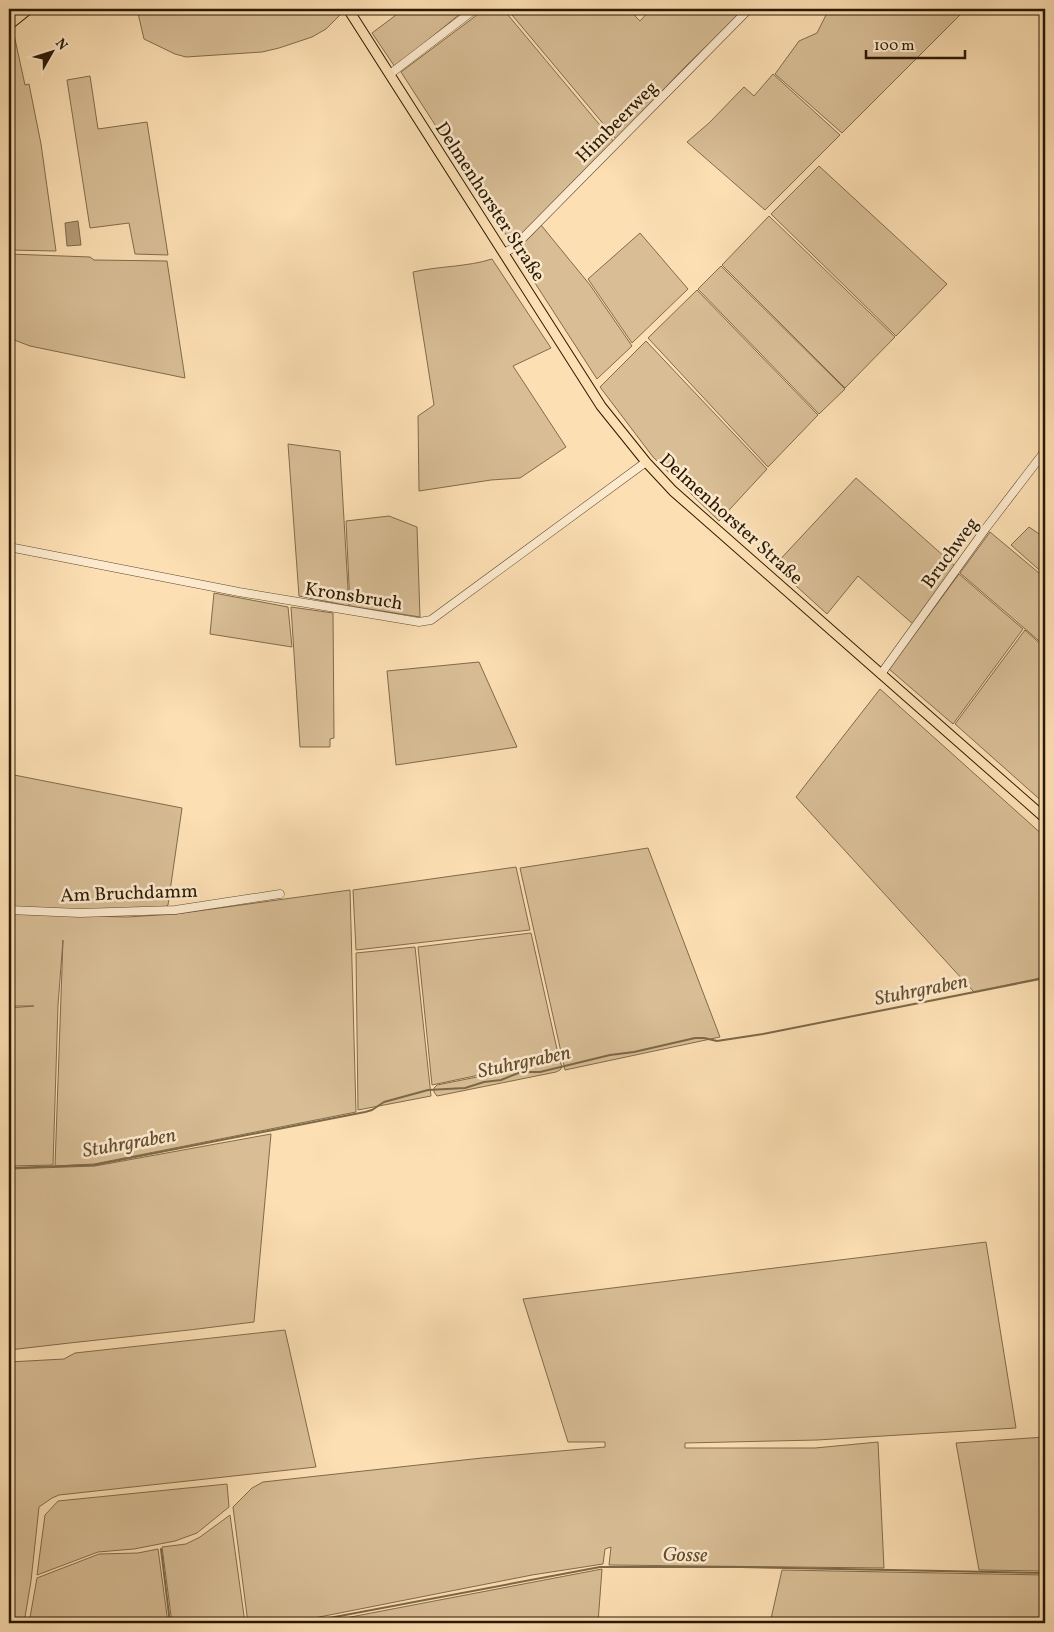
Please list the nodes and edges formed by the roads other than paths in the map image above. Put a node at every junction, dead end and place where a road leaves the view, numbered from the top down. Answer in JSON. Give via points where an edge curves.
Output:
{"nodes":[{"id":1,"x":30,"y":9,"type":"edge"},
{"id":2,"x":348,"y":9,"type":"edge"},
{"id":3,"x":475,"y":9,"type":"edge"},
{"id":4,"x":749,"y":9,"type":"edge"},
{"id":5,"x":9,"y":25,"type":"edge"},
{"id":6,"x":390,"y":74,"type":"junction"},
{"id":7,"x":504,"y":253,"type":"junction"},
{"id":8,"x":1045,"y":451,"type":"edge"},
{"id":9,"x":646,"y":462,"type":"junction"},
{"id":10,"x":9,"y":547,"type":"edge"},
{"id":11,"x":881,"y":674,"type":"junction"},
{"id":12,"x":1045,"y":818,"type":"edge"},
{"id":13,"x":280,"y":894,"type":"dead end"},
{"id":14,"x":9,"y":910,"type":"edge"}],
"edges":[{"from":1,"to":5,"type":"main road"},
{"from":2,"to":6,"type":"main road","name":"Delmenhorster Straße"},
{"from":3,"to":6,"type":"street"},
{"from":4,"to":7,"type":"street","name":"Himbeerweg","via":[[513,248]]},
{"from":6,"to":7,"type":"main road","name":"Delmenhorster Straße"},
{"from":7,"to":9,"type":"main road","name":"Delmenhorster Straße","via":[[601,406]]},
{"from":8,"to":11,"type":"street","name":"Bruchweg"},
{"from":9,"to":10,"type":"street","name":"Kronsbruch","via":[[431,620],[419,622],[239,592]]},
{"from":9,"to":11,"type":"main road","name":"Delmenhorster Straße","via":[[673,491]]},
{"from":11,"to":12,"type":"main road","name":"Delmenhorster Straße"},
{"from":13,"to":14,"type":"street","name":"Am Bruchdamm","via":[[175,910],[80,913]]}]}
